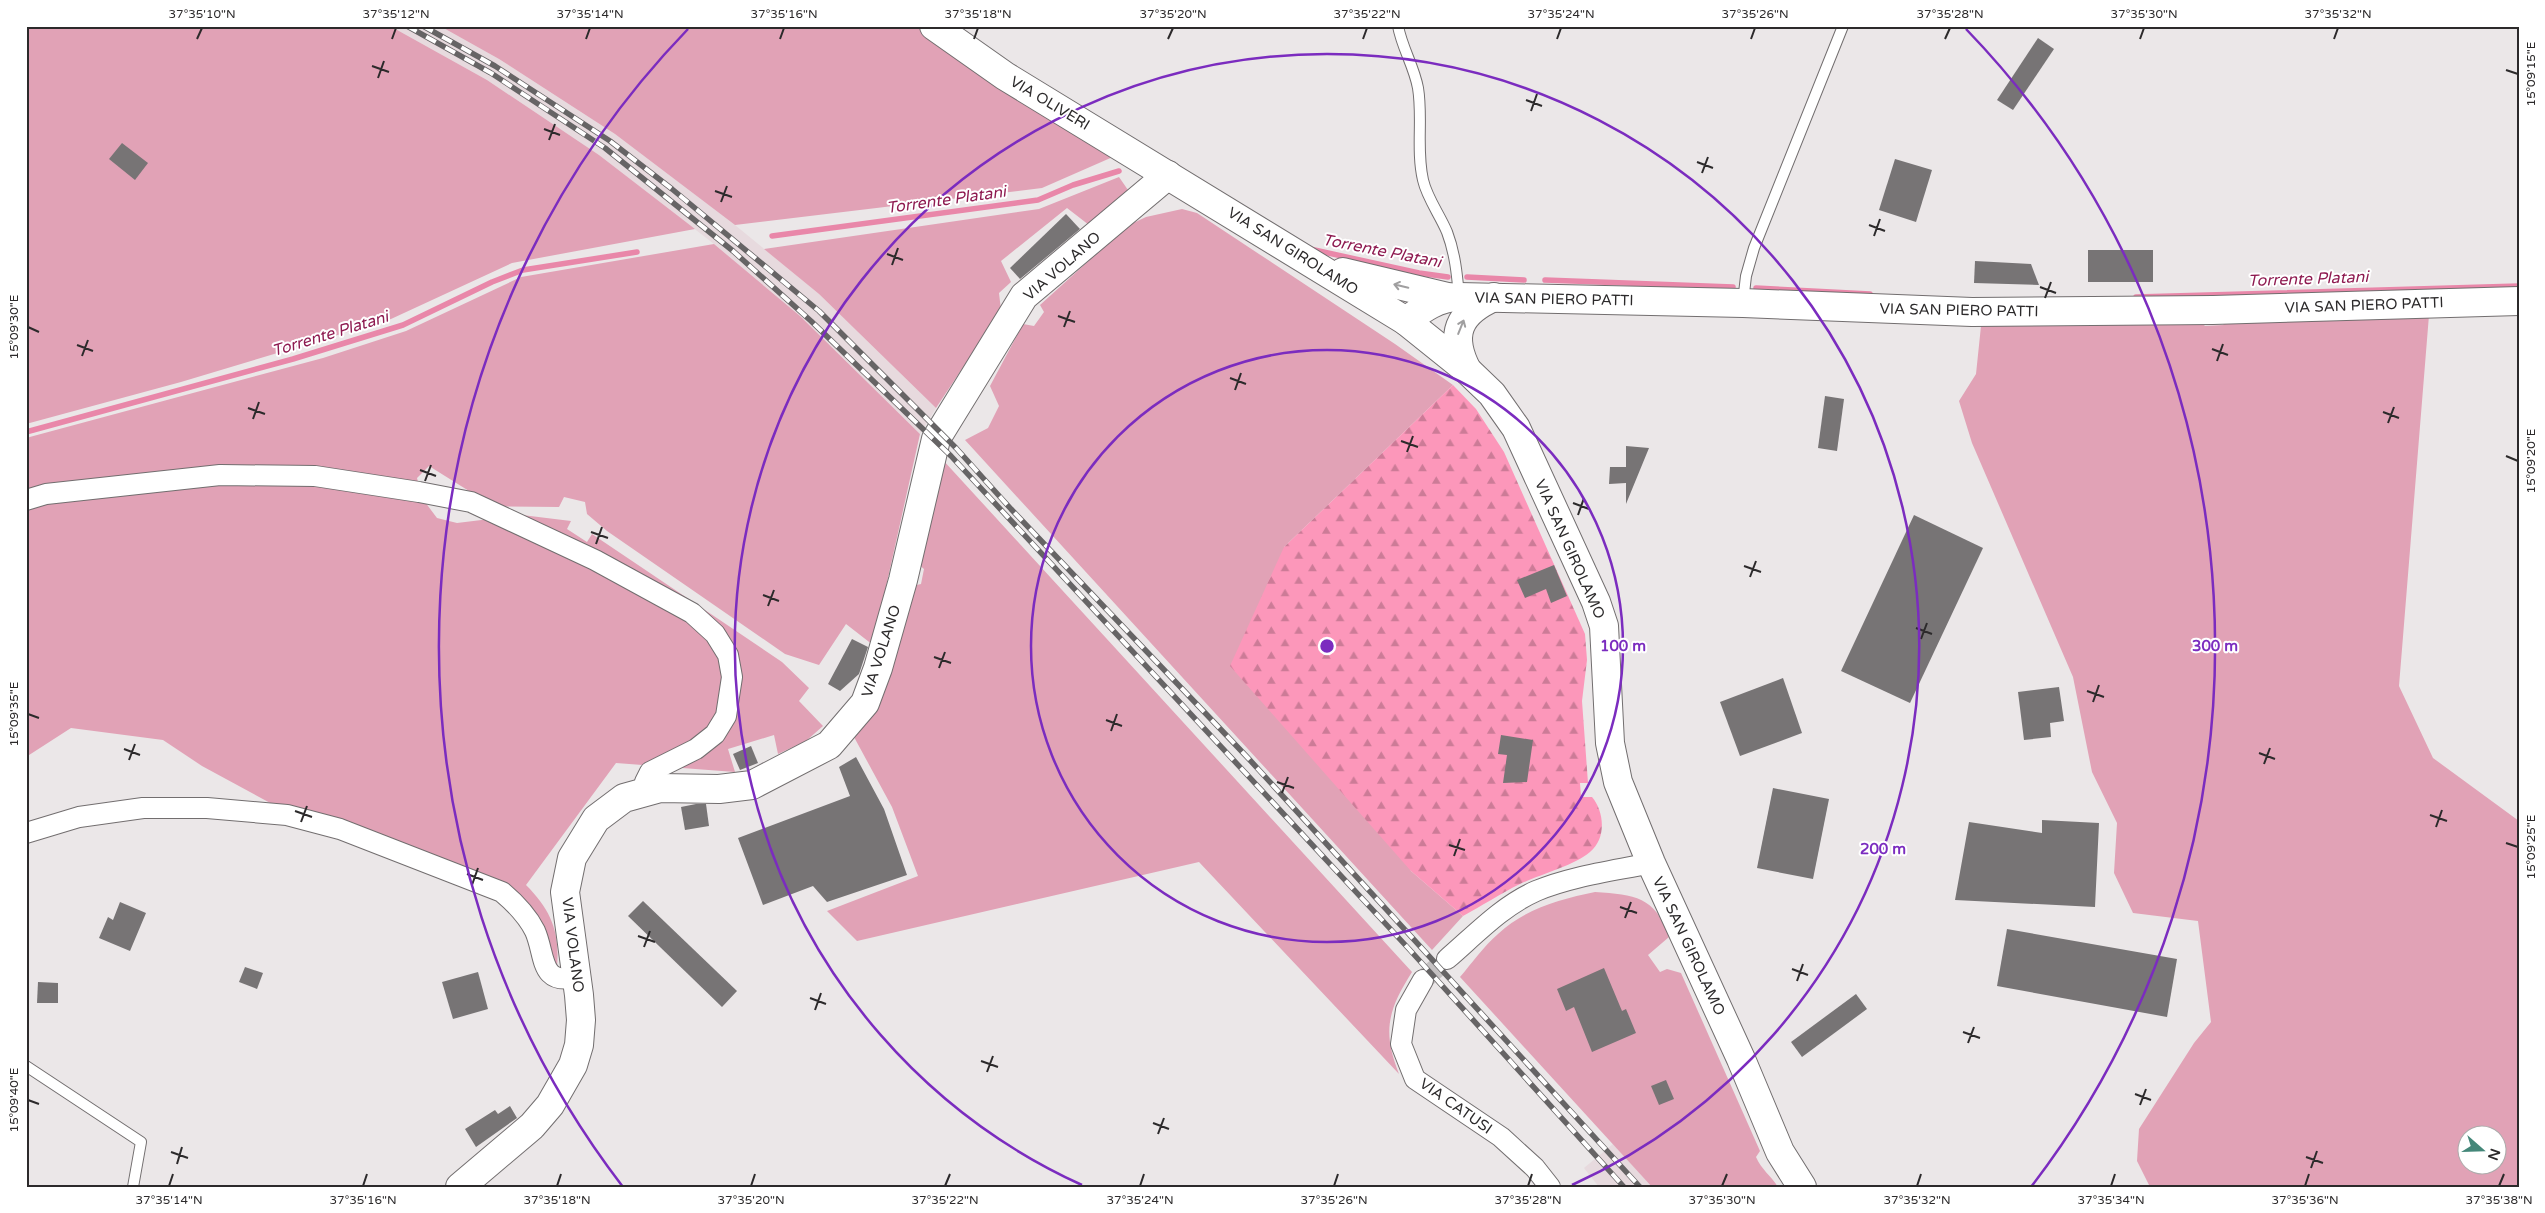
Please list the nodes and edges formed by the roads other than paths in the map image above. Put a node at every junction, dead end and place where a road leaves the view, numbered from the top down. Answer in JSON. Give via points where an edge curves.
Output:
{"nodes":[{"id":1,"x":934,"y":26,"type":"edge"},
{"id":2,"x":1398,"y":26,"type":"edge"},
{"id":3,"x":1843,"y":26,"type":"edge"},
{"id":4,"x":1168,"y":175,"type":"junction"},
{"id":5,"x":1314,"y":264,"type":"junction"},
{"id":6,"x":1454,"y":297,"type":"junction"},
{"id":7,"x":1494,"y":297,"type":"junction"},
{"id":8,"x":2519,"y":301,"type":"edge"},
{"id":9,"x":1743,"y":303,"type":"junction"},
{"id":10,"x":1406,"y":321,"type":"junction"},
{"id":11,"x":1467,"y":370,"type":"junction"},
{"id":12,"x":26,"y":500,"type":"edge"},
{"id":13,"x":645,"y":792,"type":"junction"},
{"id":14,"x":26,"y":833,"type":"edge"},
{"id":15,"x":1651,"y":863,"type":"junction"},
{"id":16,"x":1447,"y":959,"type":"tunnel mouth"},
{"id":17,"x":577,"y":977,"type":"junction"},
{"id":18,"x":1424,"y":980,"type":"tunnel mouth"},
{"id":19,"x":26,"y":1066,"type":"edge"},
{"id":20,"x":133,"y":1187,"type":"edge"},
{"id":21,"x":460,"y":1187,"type":"edge"},
{"id":22,"x":1550,"y":1187,"type":"edge"},
{"id":23,"x":1802,"y":1187,"type":"edge"}],
"edges":[{"from":1,"to":4,"type":"street","name":"VIA OLIVERI","via":[[1005,76]]},
{"from":2,"to":6,"type":"lane","via":[[1418,88],[1423,181],[1447,232],[1455,262]]},
{"from":3,"to":9,"type":"lane","via":[[1754,248]]},
{"from":4,"to":5,"type":"street","name":"VIA SAN GIROLAMO"},
{"from":4,"to":13,"type":"street","name":"VIA VOLANO","via":[[1024,296],[936,439],[903,580],[865,703],[829,745],[752,785],[718,789],[660,788]]},
{"from":6,"to":5,"type":"street","one_way":true},
{"from":5,"to":10,"type":"street","name":"VIA SAN GIROLAMO"},
{"from":6,"to":7,"type":"street","name":"VIA SAN PIERO PATTI"},
{"from":6,"to":10,"type":"street","name":"VIA SAN PIERO PATTI","via":[[1425,307]]},
{"from":7,"to":9,"type":"street","name":"VIA SAN PIERO PATTI"},
{"from":11,"to":7,"type":"street","one_way":true,"via":[[1459,354],[1460,326],[1478,304]]},
{"from":8,"to":9,"type":"street","name":"VIA SAN PIERO PATTI","via":[[2213,310],[1982,312]]},
{"from":10,"to":11,"type":"street","name":"VIA SAN GIROLAMO"},
{"from":11,"to":15,"type":"street","name":"VIA SAN GIROLAMO","via":[[1492,394],[1516,428],[1596,602],[1604,635],[1610,743],[1618,782]]},
{"from":12,"to":13,"type":"street","via":[[56,493],[220,475],[315,476],[471,502],[551,539],[692,613],[715,634],[728,655],[732,678],[726,716],[714,734],[696,750],[650,772]]},
{"from":13,"to":17,"type":"street","name":"VIA VOLANO","via":[[624,798],[596,819],[572,858],[565,892]]},
{"from":14,"to":17,"type":"street","via":[[79,817],[143,808],[207,808],[287,815],[340,829],[502,892],[521,910],[535,931],[547,970],[554,978]]},
{"from":15,"to":16,"type":"street","via":[[1582,876],[1535,892],[1495,916]]},
{"from":15,"to":23,"type":"street","name":"VIA SAN GIROLAMO","via":[[1780,1152]]},
{"from":17,"to":21,"type":"street","name":"VIA VOLANO","via":[[581,1020],[579,1045],[563,1084],[532,1126]]},
{"from":18,"to":22,"type":"street","name":"VIA CATUSI","via":[[1406,1010],[1401,1044],[1415,1079],[1501,1137],[1535,1168]]},
{"from":19,"to":20,"type":"lane","via":[[141,1142]]}]}
